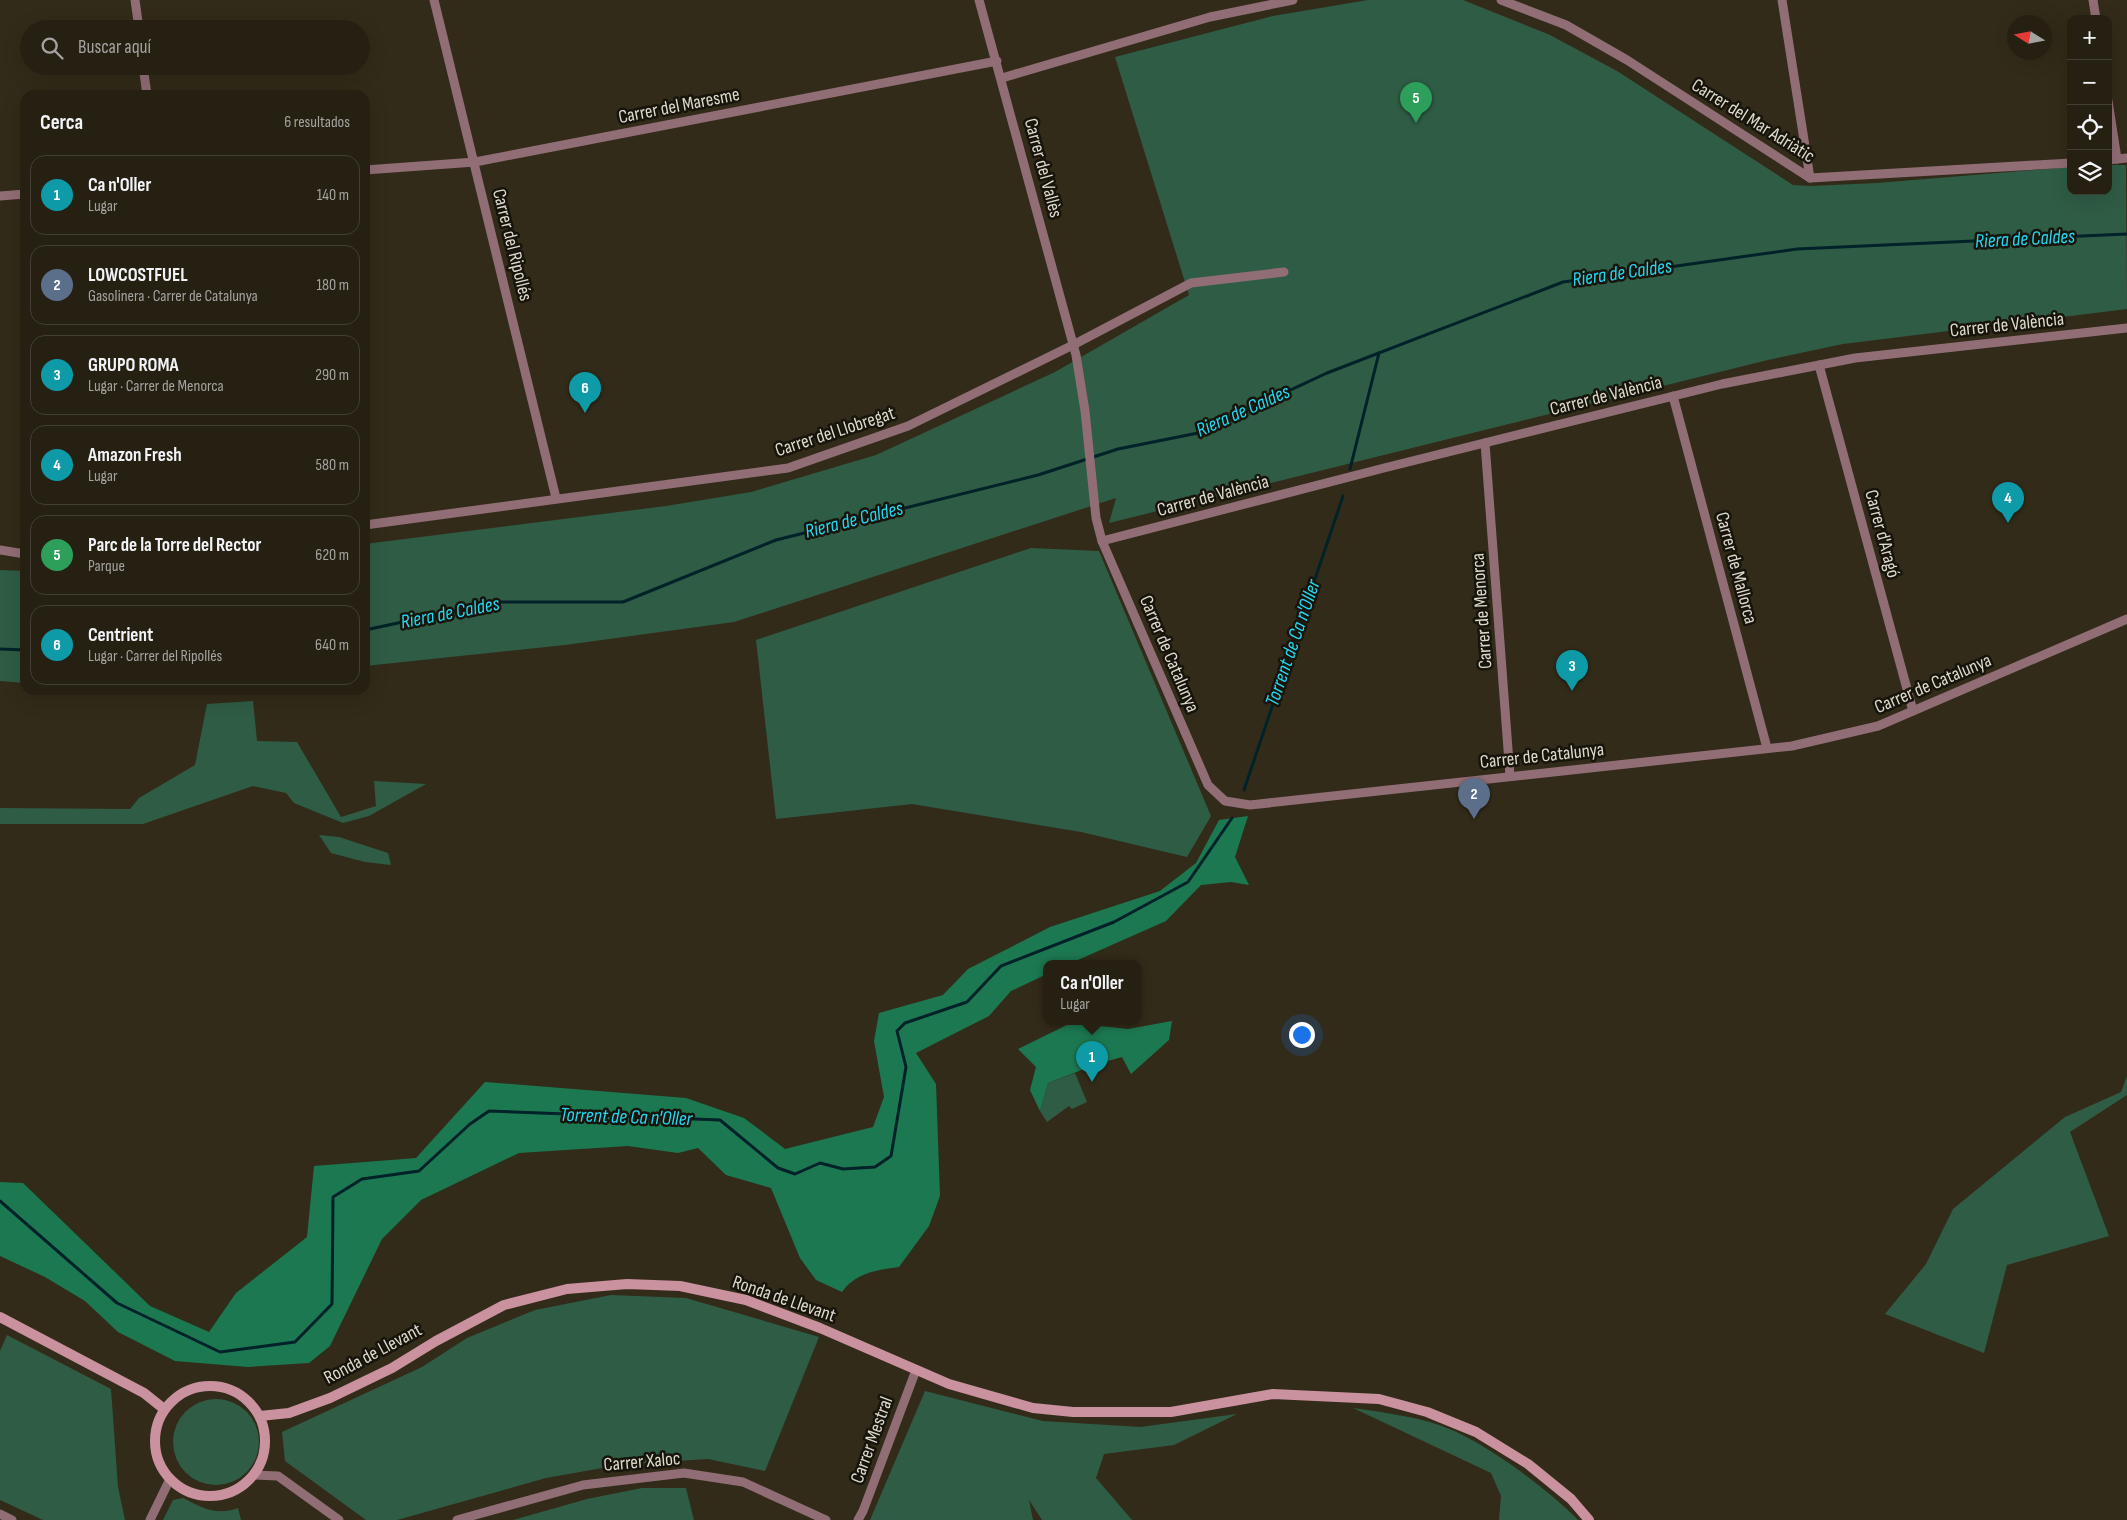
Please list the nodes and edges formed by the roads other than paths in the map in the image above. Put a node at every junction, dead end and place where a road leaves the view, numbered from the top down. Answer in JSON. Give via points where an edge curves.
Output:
{"nodes":[{"id":1,"x":135,"y":0,"type":"edge"},
{"id":2,"x":434,"y":0,"type":"edge"},
{"id":3,"x":979,"y":0,"type":"edge"},
{"id":4,"x":1294,"y":0,"type":"edge"},
{"id":5,"x":1501,"y":0,"type":"edge"},
{"id":6,"x":1782,"y":0,"type":"edge"},
{"id":7,"x":2093,"y":0,"type":"edge"},
{"id":8,"x":2095,"y":15,"type":"edge"},
{"id":9,"x":138,"y":20,"type":"edge"},
{"id":10,"x":997,"y":61,"type":"junction"},
{"id":11,"x":145,"y":75,"type":"edge"},
{"id":12,"x":1002,"y":78,"type":"junction"},
{"id":13,"x":146,"y":90,"type":"edge"},
{"id":14,"x":2108,"y":105,"type":"edge"},
{"id":15,"x":2111,"y":150,"type":"edge"},
{"id":16,"x":2127,"y":158,"type":"edge"},
{"id":17,"x":2112,"y":159,"type":"edge"},
{"id":18,"x":475,"y":162,"type":"junction"},
{"id":19,"x":2067,"y":163,"type":"edge"},
{"id":20,"x":370,"y":170,"type":"edge"},
{"id":21,"x":1810,"y":178,"type":"junction"},
{"id":22,"x":20,"y":194,"type":"edge"},
{"id":23,"x":0,"y":196,"type":"edge"},
{"id":24,"x":1284,"y":272,"type":"dead end"},
{"id":25,"x":2127,"y":328,"type":"edge"},
{"id":26,"x":1074,"y":345,"type":"junction"},
{"id":27,"x":1819,"y":365,"type":"junction"},
{"id":28,"x":1673,"y":396,"type":"junction"},
{"id":29,"x":1085,"y":411,"type":"joint"},
{"id":30,"x":1485,"y":443,"type":"junction"},
{"id":31,"x":556,"y":498,"type":"junction"},
{"id":32,"x":370,"y":524,"type":"edge"},
{"id":33,"x":1102,"y":541,"type":"junction"},
{"id":34,"x":0,"y":550,"type":"edge"},
{"id":35,"x":20,"y":553,"type":"edge"},
{"id":36,"x":2127,"y":619,"type":"edge"},
{"id":37,"x":1913,"y":711,"type":"junction"},
{"id":38,"x":1767,"y":748,"type":"junction"},
{"id":39,"x":1510,"y":776,"type":"junction"},
{"id":40,"x":0,"y":1317,"type":"edge"},
{"id":41,"x":916,"y":1370,"type":"junction"},
{"id":42,"x":164,"y":1409,"type":"junction"},
{"id":43,"x":260,"y":1416,"type":"junction"},
{"id":44,"x":254,"y":1475,"type":"junction"},
{"id":45,"x":170,"y":1479,"type":"junction"},
{"id":46,"x":0,"y":1514,"type":"edge"},
{"id":47,"x":12,"y":1520,"type":"edge"},
{"id":48,"x":150,"y":1520,"type":"edge"},
{"id":49,"x":339,"y":1520,"type":"edge"},
{"id":50,"x":458,"y":1520,"type":"edge"},
{"id":51,"x":826,"y":1520,"type":"edge"},
{"id":52,"x":858,"y":1520,"type":"edge"},
{"id":53,"x":1589,"y":1520,"type":"edge"}],
"edges":[{"from":1,"to":9,"type":"street"},
{"from":2,"to":18,"type":"street","name":"Carrer del Ripollés"},
{"from":3,"to":10,"type":"street","name":"Carrer del Vallès"},
{"from":4,"to":12,"type":"street","via":[[1210,17]]},
{"from":5,"to":21,"type":"street","name":"Carrer del Mar Adriàtic","via":[[1566,25],[1627,60]]},
{"from":6,"to":21,"type":"street"},
{"from":7,"to":8,"type":"street"},
{"from":10,"to":12,"type":"street","name":"Carrer del Vallès"},
{"from":10,"to":18,"type":"street","name":"Carrer del Maresme"},
{"from":11,"to":13,"type":"street"},
{"from":12,"to":26,"type":"street","name":"Carrer del Vallès"},
{"from":14,"to":15,"type":"street"},
{"from":16,"to":17,"type":"street"},
{"from":18,"to":20,"type":"street","name":"Carrer del Maresme"},
{"from":18,"to":31,"type":"street","name":"Carrer del Ripollés"},
{"from":19,"to":21,"type":"street","name":"Carrer del Mar Adriàtic"},
{"from":22,"to":23,"type":"street"},
{"from":24,"to":26,"type":"street","name":"Carrer del Llobregat","via":[[1190,282]]},
{"from":25,"to":27,"type":"street","name":"Carrer de València","via":[[1855,358]]},
{"from":26,"to":29,"type":"street","name":"Carrer del Vallès"},
{"from":26,"to":31,"type":"street","name":"Carrer del Llobregat","via":[[908,426],[788,468]]},
{"from":27,"to":28,"type":"street","name":"Carrer de València"},
{"from":27,"to":37,"type":"street","name":"Carrer d'Aragó"},
{"from":28,"to":30,"type":"street","name":"Carrer de València"},
{"from":28,"to":38,"type":"street","name":"Carrer de Mallorca"},
{"from":29,"to":33,"type":"street","name":"Carrer de Catalunya","via":[[1096,518]]},
{"from":30,"to":33,"type":"street","name":"Carrer de València"},
{"from":30,"to":39,"type":"street","name":"Carrer de Menorca"},
{"from":31,"to":32,"type":"street","name":"Carrer del Llobregat"},
{"from":33,"to":39,"type":"street","name":"Carrer de Catalunya","via":[[1208,785],[1225,801],[1250,805]]},
{"from":34,"to":35,"type":"street"},
{"from":36,"to":37,"type":"street","name":"Carrer de Catalunya"},
{"from":37,"to":38,"type":"street","name":"Carrer de Catalunya","via":[[1878,726],[1792,746]]},
{"from":38,"to":39,"type":"street","name":"Carrer de Catalunya"},
{"from":40,"to":42,"type":"main road","via":[[144,1393]]},
{"from":41,"to":43,"type":"main road","name":"Ronda de Llevant","via":[[746,1300],[680,1286],[627,1284],[567,1289],[504,1306],[330,1398],[289,1413]]},
{"from":41,"to":52,"type":"street","name":"Carrer Mestral"},
{"from":41,"to":53,"type":"main road","name":"Ronda de Llevant","via":[[949,1384],[1024,1405],[1073,1412],[1171,1412],[1273,1394],[1379,1399],[1427,1412],[1476,1432],[1528,1464],[1571,1499]]},
{"from":42,"to":43,"type":"main road","via":[[187,1390],[208,1385],[227,1387],[251,1402]]},
{"from":42,"to":45,"type":"main road","via":[[156,1427],[155,1445],[160,1464]]},
{"from":43,"to":44,"type":"main road","via":[[266,1434],[263,1458]]},
{"from":44,"to":45,"type":"main road","via":[[230,1493],[217,1496],[192,1493]]},
{"from":44,"to":49,"type":"street","via":[[278,1476]]},
{"from":45,"to":48,"type":"street"},
{"from":46,"to":47,"type":"street"},
{"from":50,"to":51,"type":"street","name":"Carrer Xaloc","via":[[583,1484],[684,1473],[743,1482]]}]}
